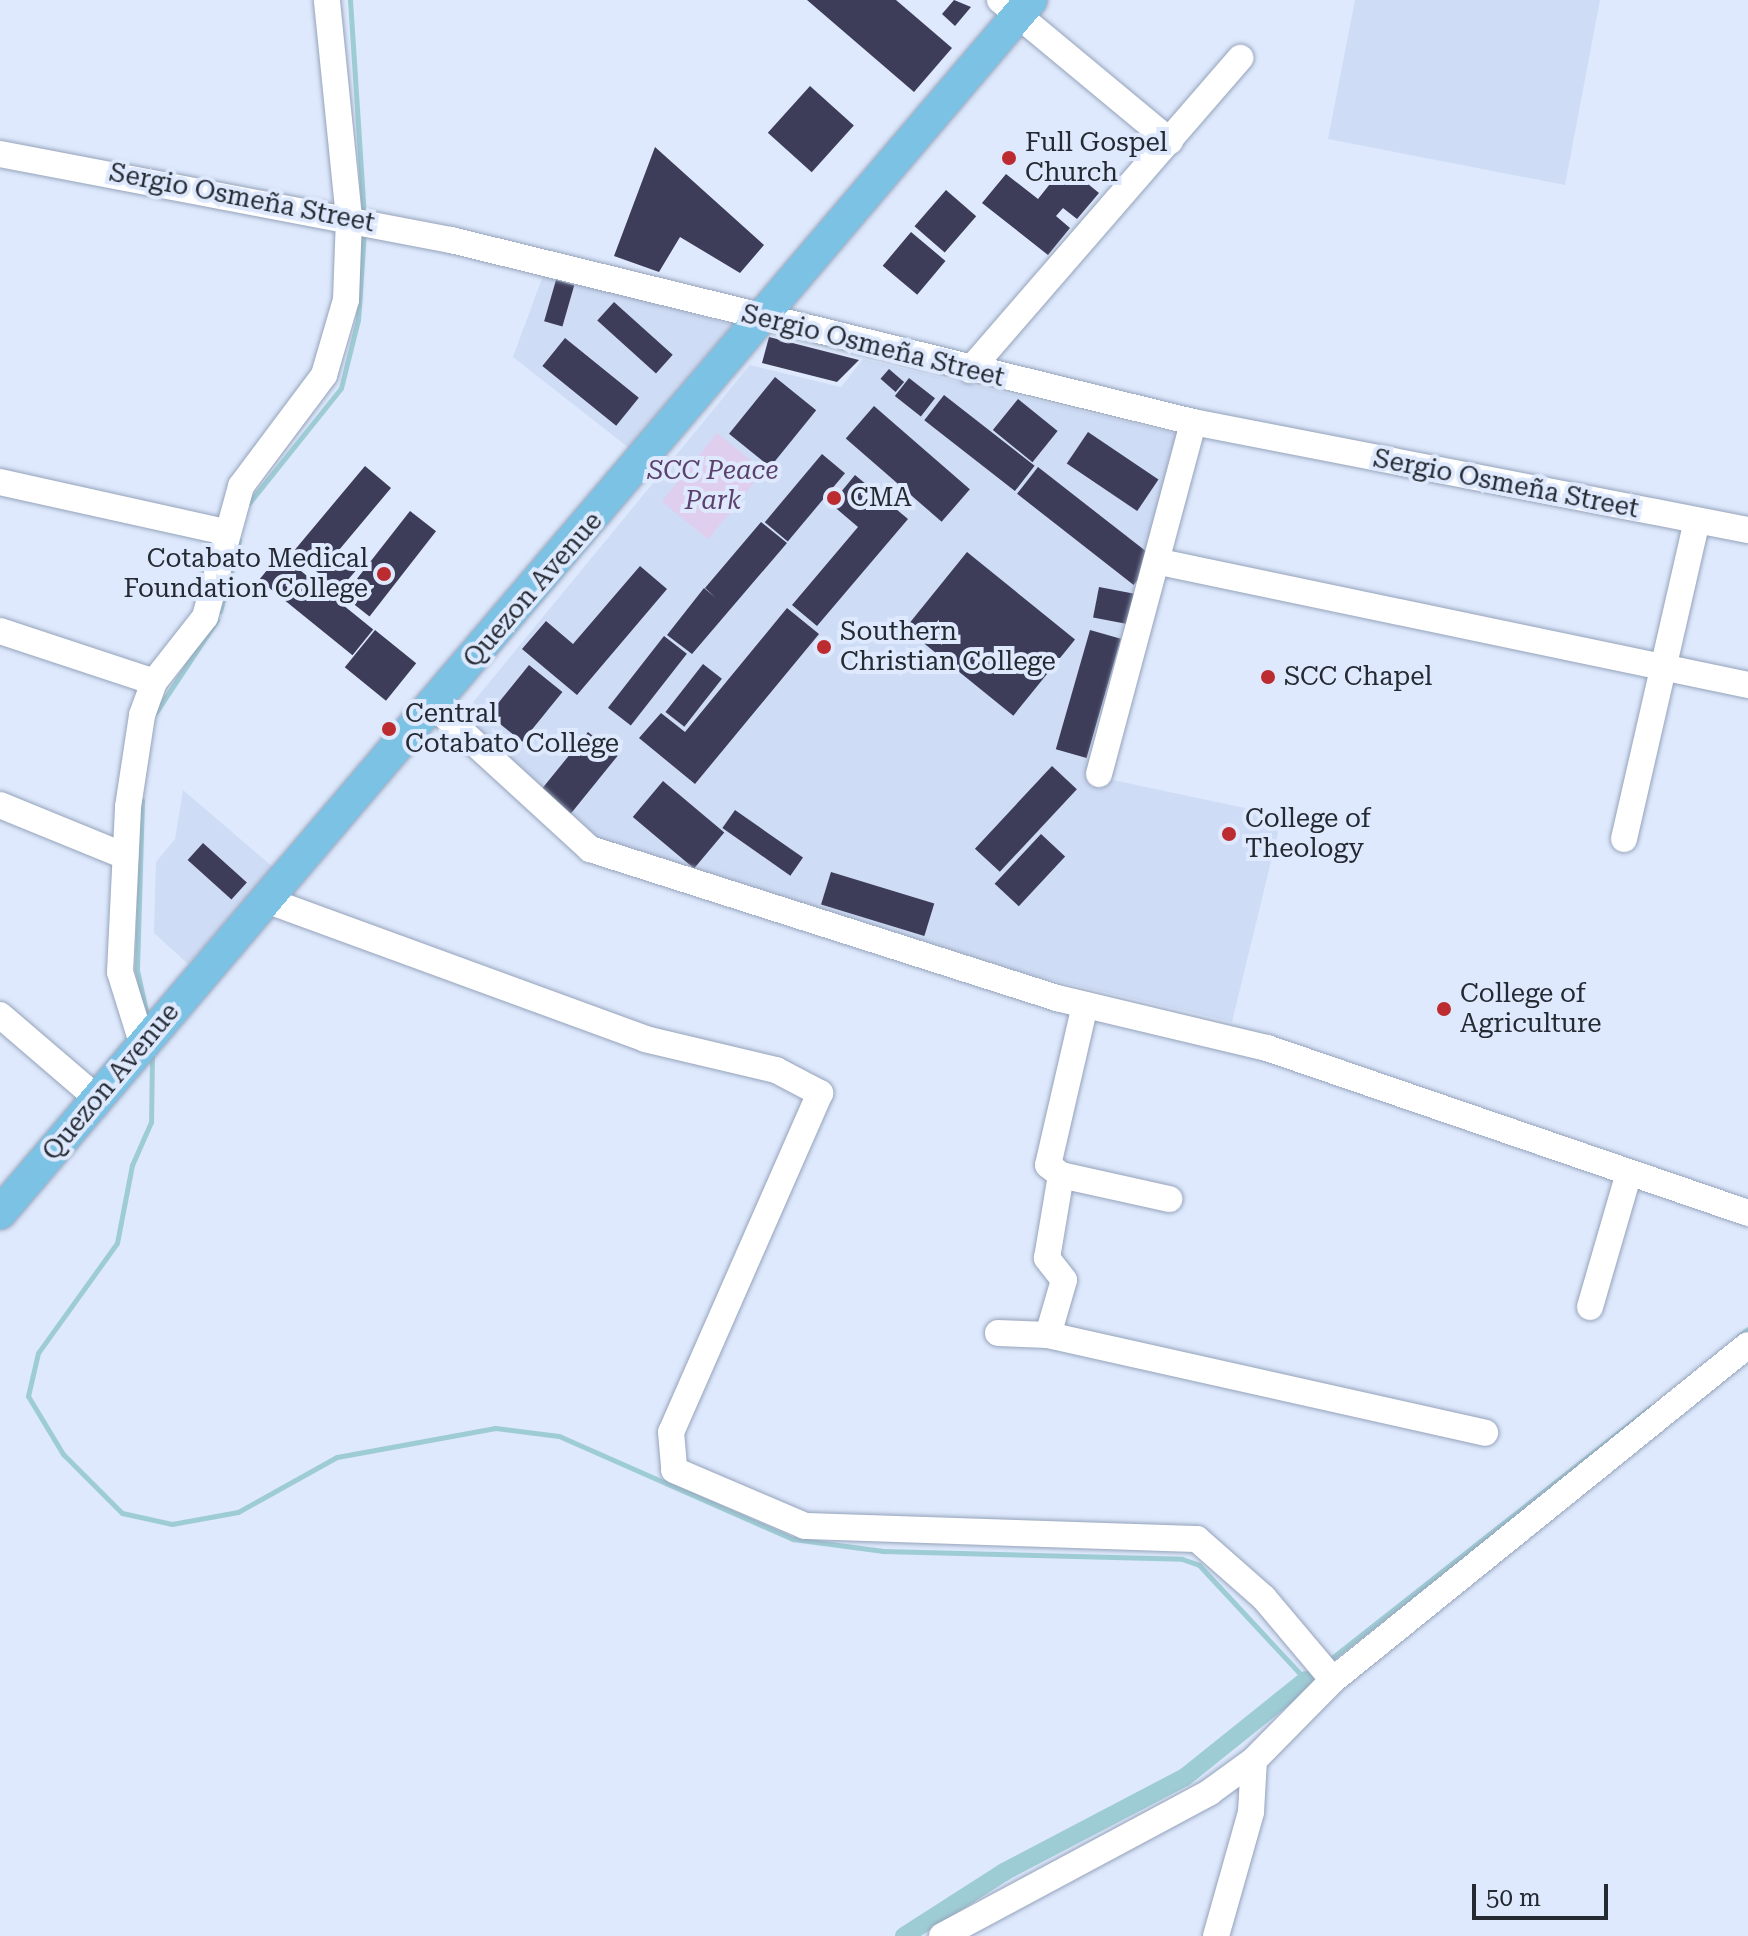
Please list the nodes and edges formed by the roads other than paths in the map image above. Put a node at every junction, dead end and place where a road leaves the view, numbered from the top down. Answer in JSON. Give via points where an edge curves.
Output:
{"nodes":[{"id":1,"x":327,"y":0,"type":"edge"},
{"id":2,"x":1016,"y":5,"type":"edge"},
{"id":3,"x":1240,"y":58,"type":"dead end"},
{"id":4,"x":1170,"y":141,"type":"junction"},
{"id":5,"x":0,"y":154,"type":"edge"},
{"id":6,"x":349,"y":218,"type":"junction"},
{"id":7,"x":759,"y":319,"type":"junction"},
{"id":8,"x":970,"y":370,"type":"junction"},
{"id":9,"x":1193,"y":422,"type":"junction"},
{"id":10,"x":0,"y":482,"type":"edge"},
{"id":11,"x":1697,"y":521,"type":"junction"},
{"id":12,"x":1748,"y":530,"type":"edge"},
{"id":13,"x":225,"y":532,"type":"junction"},
{"id":14,"x":1160,"y":562,"type":"junction"},
{"id":15,"x":0,"y":631,"type":"edge"},
{"id":16,"x":1668,"y":666,"type":"junction"},
{"id":17,"x":154,"y":682,"type":"junction"},
{"id":18,"x":1748,"y":685,"type":"edge"},
{"id":19,"x":434,"y":706,"type":"junction"},
{"id":20,"x":1099,"y":774,"type":"dead end"},
{"id":21,"x":0,"y":805,"type":"edge"},
{"id":22,"x":1624,"y":839,"type":"dead end"},
{"id":23,"x":125,"y":856,"type":"junction"},
{"id":24,"x":266,"y":900,"type":"junction"},
{"id":25,"x":1085,"y":1005,"type":"junction"},
{"id":26,"x":0,"y":1015,"type":"edge"},
{"id":27,"x":143,"y":1046,"type":"junction"},
{"id":28,"x":97,"y":1098,"type":"junction"},
{"id":29,"x":1061,"y":1175,"type":"junction"},
{"id":30,"x":1628,"y":1176,"type":"junction"},
{"id":31,"x":1169,"y":1199,"type":"dead end"},
{"id":32,"x":0,"y":1213,"type":"edge"},
{"id":33,"x":1748,"y":1213,"type":"edge"},
{"id":34,"x":1590,"y":1307,"type":"dead end"},
{"id":35,"x":998,"y":1333,"type":"dead end"},
{"id":36,"x":1048,"y":1335,"type":"junction"},
{"id":37,"x":1748,"y":1345,"type":"edge"},
{"id":38,"x":1485,"y":1433,"type":"dead end"},
{"id":39,"x":1333,"y":1680,"type":"junction"},
{"id":40,"x":1254,"y":1760,"type":"junction"},
{"id":41,"x":942,"y":1936,"type":"edge"},
{"id":42,"x":1216,"y":1936,"type":"edge"}],
"edges":[{"from":1,"to":6,"type":"street"},
{"from":2,"to":4,"type":"street"},
{"from":2,"to":7,"type":"main road","name":"Quezon Avenue"},
{"from":3,"to":4,"type":"street"},
{"from":4,"to":8,"type":"street"},
{"from":5,"to":6,"type":"street","name":"Sergio Osmeña Street"},
{"from":6,"to":7,"type":"street","name":"Sergio Osmeña Street"},
{"from":6,"to":13,"type":"street","via":[[346,300],[324,375],[253,466]]},
{"from":7,"to":8,"type":"street","name":"Sergio Osmeña Street"},
{"from":7,"to":19,"type":"main road","name":"Quezon Avenue"},
{"from":8,"to":9,"type":"street","name":"Sergio Osmeña Street"},
{"from":9,"to":11,"type":"street","name":"Sergio Osmeña Street"},
{"from":9,"to":14,"type":"street"},
{"from":10,"to":13,"type":"street"},
{"from":11,"to":12,"type":"street","name":"Sergio Osmeña Street"},
{"from":11,"to":16,"type":"street"},
{"from":13,"to":17,"type":"street","via":[[205,617]]},
{"from":14,"to":16,"type":"street"},
{"from":14,"to":20,"type":"street"},
{"from":15,"to":17,"type":"street"},
{"from":16,"to":18,"type":"street"},
{"from":16,"to":22,"type":"street"},
{"from":17,"to":23,"type":"street","via":[[142,715]]},
{"from":19,"to":24,"type":"main road","name":"Quezon Avenue"},
{"from":19,"to":25,"type":"street","via":[[590,849]]},
{"from":21,"to":23,"type":"street"},
{"from":23,"to":27,"type":"street","via":[[120,972]]},
{"from":24,"to":27,"type":"main road","name":"Quezon Avenue"},
{"from":24,"to":39,"type":"street","via":[[645,1039],[776,1070],[820,1093],[671,1432],[674,1470],[805,1526],[1197,1539],[1254,1588]]},
{"from":25,"to":29,"type":"street","via":[[1046,1152],[1048,1165]]},
{"from":25,"to":30,"type":"street","via":[[1267,1048]]},
{"from":26,"to":28,"type":"street"},
{"from":27,"to":28,"type":"main road","name":"Quezon Avenue"},
{"from":28,"to":32,"type":"main road","name":"Quezon Avenue"},
{"from":29,"to":31,"type":"street"},
{"from":29,"to":36,"type":"street","via":[[1047,1258],[1064,1280]]},
{"from":30,"to":33,"type":"street"},
{"from":30,"to":34,"type":"street"},
{"from":35,"to":36,"type":"street"},
{"from":36,"to":38,"type":"street"},
{"from":37,"to":39,"type":"street"},
{"from":39,"to":40,"type":"street"},
{"from":40,"to":41,"type":"street","via":[[1210,1792]]},
{"from":40,"to":42,"type":"street","via":[[1251,1812]]}]}
